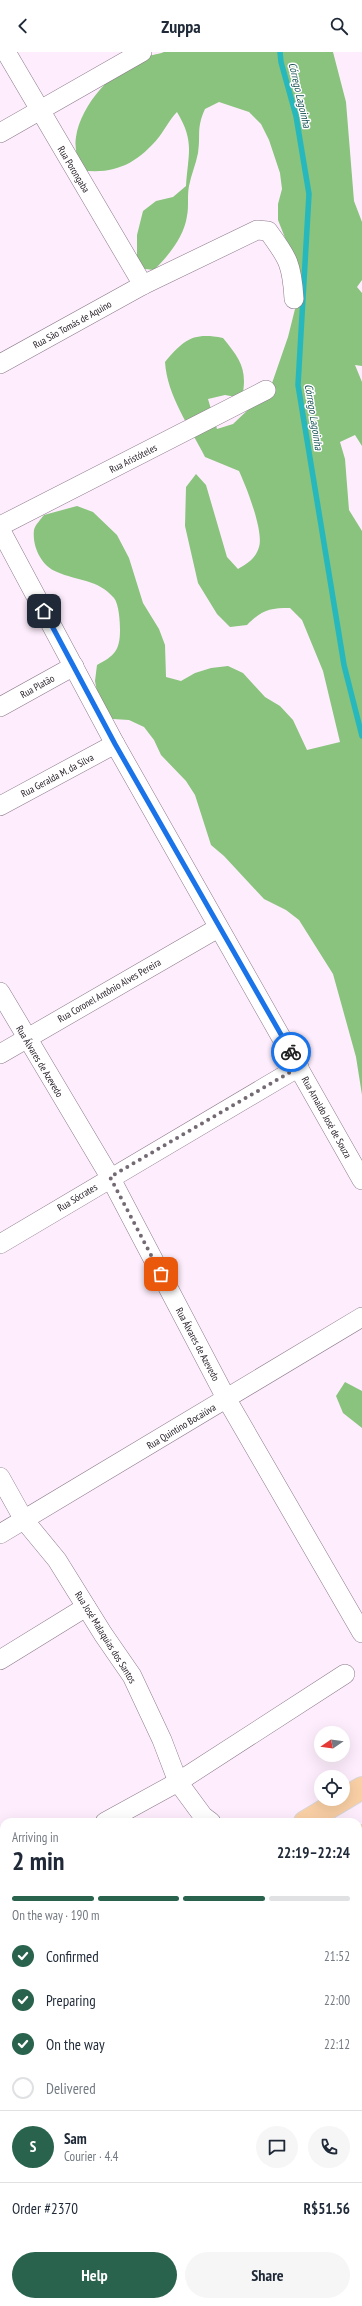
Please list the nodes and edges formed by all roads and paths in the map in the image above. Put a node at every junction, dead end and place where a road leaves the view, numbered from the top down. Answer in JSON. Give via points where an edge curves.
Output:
{"nodes":[{"id":1,"x":6,"y":52,"type":"edge"},
{"id":2,"x":142,"y":52,"type":"edge"},
{"id":3,"x":40,"y":111,"type":"junction"},
{"id":4,"x":0,"y":133,"type":"edge"},
{"id":5,"x":143,"y":285,"type":"junction"},
{"id":6,"x":294,"y":299,"type":"dead end"},
{"id":7,"x":0,"y":364,"type":"edge"},
{"id":8,"x":266,"y":390,"type":"dead end"},
{"id":9,"x":0,"y":527,"type":"edge"},
{"id":10,"x":74,"y":666,"type":"junction"},
{"id":11,"x":0,"y":707,"type":"edge"},
{"id":12,"x":115,"y":744,"type":"junction"},
{"id":13,"x":0,"y":806,"type":"edge"},
{"id":14,"x":218,"y":928,"type":"junction"},
{"id":15,"x":0,"y":992,"type":"edge"},
{"id":16,"x":26,"y":1038,"type":"junction"},
{"id":17,"x":0,"y":1054,"type":"edge"},
{"id":18,"x":299,"y":1067,"type":"junction"},
{"id":19,"x":110,"y":1177,"type":"junction"},
{"id":20,"x":362,"y":1180,"type":"edge"},
{"id":21,"x":0,"y":1244,"type":"edge"},
{"id":22,"x":362,"y":1317,"type":"edge"},
{"id":23,"x":226,"y":1398,"type":"junction"},
{"id":24,"x":0,"y":1477,"type":"edge"},
{"id":25,"x":24,"y":1520,"type":"junction"},
{"id":26,"x":0,"y":1534,"type":"edge"},
{"id":27,"x":86,"y":1608,"type":"junction"},
{"id":28,"x":362,"y":1633,"type":"edge"},
{"id":29,"x":0,"y":1660,"type":"edge"},
{"id":30,"x":345,"y":1674,"type":"dead end"},
{"id":31,"x":178,"y":1782,"type":"junction"},
{"id":32,"x":362,"y":1788,"type":"edge"},
{"id":33,"x":112,"y":1818,"type":"edge"},
{"id":34,"x":206,"y":1818,"type":"edge"},
{"id":35,"x":312,"y":1818,"type":"edge"}],
"edges":[{"from":1,"to":3,"type":"street","name":"Rua Porongaba"},
{"from":2,"to":3,"type":"street"},
{"from":3,"to":4,"type":"street"},
{"from":3,"to":5,"type":"street","name":"Rua Porongaba"},
{"from":5,"to":6,"type":"street","name":"Rua São Tomás de Aquino","via":[[262,229],[268,231],[287,256],[292,272]]},
{"from":5,"to":7,"type":"street","name":"Rua São Tomás de Aquino"},
{"from":8,"to":9,"type":"street","name":"Rua Aristóteles"},
{"from":9,"to":10,"type":"street","name":"Rua Arnaldo José de Souza"},
{"from":10,"to":11,"type":"street","name":"Rua Platão"},
{"from":10,"to":12,"type":"street","name":"Rua Arnaldo José de Souza"},
{"from":12,"to":13,"type":"street","name":"Rua Geralda M. da Silva"},
{"from":12,"to":14,"type":"street","name":"Rua Arnaldo José de Souza"},
{"from":14,"to":16,"type":"street","name":"Rua Coronel Antônio Alves Pereira"},
{"from":14,"to":18,"type":"street","name":"Rua Arnaldo José de Souza"},
{"from":15,"to":16,"type":"street","name":"Rua Álvares de Azevedo"},
{"from":16,"to":17,"type":"street","name":"Rua Coronel Antônio Alves Pereira"},
{"from":16,"to":19,"type":"street","name":"Rua Álvares de Azevedo"},
{"from":18,"to":19,"type":"street","name":"Rua Sócrates"},
{"from":18,"to":20,"type":"street","name":"Rua Arnaldo José de Souza"},
{"from":19,"to":21,"type":"street","name":"Rua Sócrates"},
{"from":19,"to":23,"type":"street","name":"Rua Álvares de Azevedo"},
{"from":22,"to":23,"type":"street","name":"Rua Quintino Bocaiúva"},
{"from":23,"to":25,"type":"street","name":"Rua Quintino Bocaiúva"},
{"from":23,"to":28,"type":"street","name":"Rua Álvares de Azevedo"},
{"from":24,"to":25,"type":"street","name":"Rua José Malaquias dos Santos"},
{"from":25,"to":26,"type":"street","name":"Rua Quintino Bocaiúva"},
{"from":25,"to":27,"type":"street","name":"Rua José Malaquias dos Santos","via":[[57,1560]]},
{"from":27,"to":29,"type":"street"},
{"from":27,"to":31,"type":"street","name":"Rua José Malaquias dos Santos","via":[[132,1676],[162,1740]]},
{"from":30,"to":31,"type":"street"},
{"from":31,"to":33,"type":"street"},
{"from":31,"to":34,"type":"street","name":"Rua José Malaquias dos Santos"},
{"from":32,"to":35,"type":"main road"}]}
